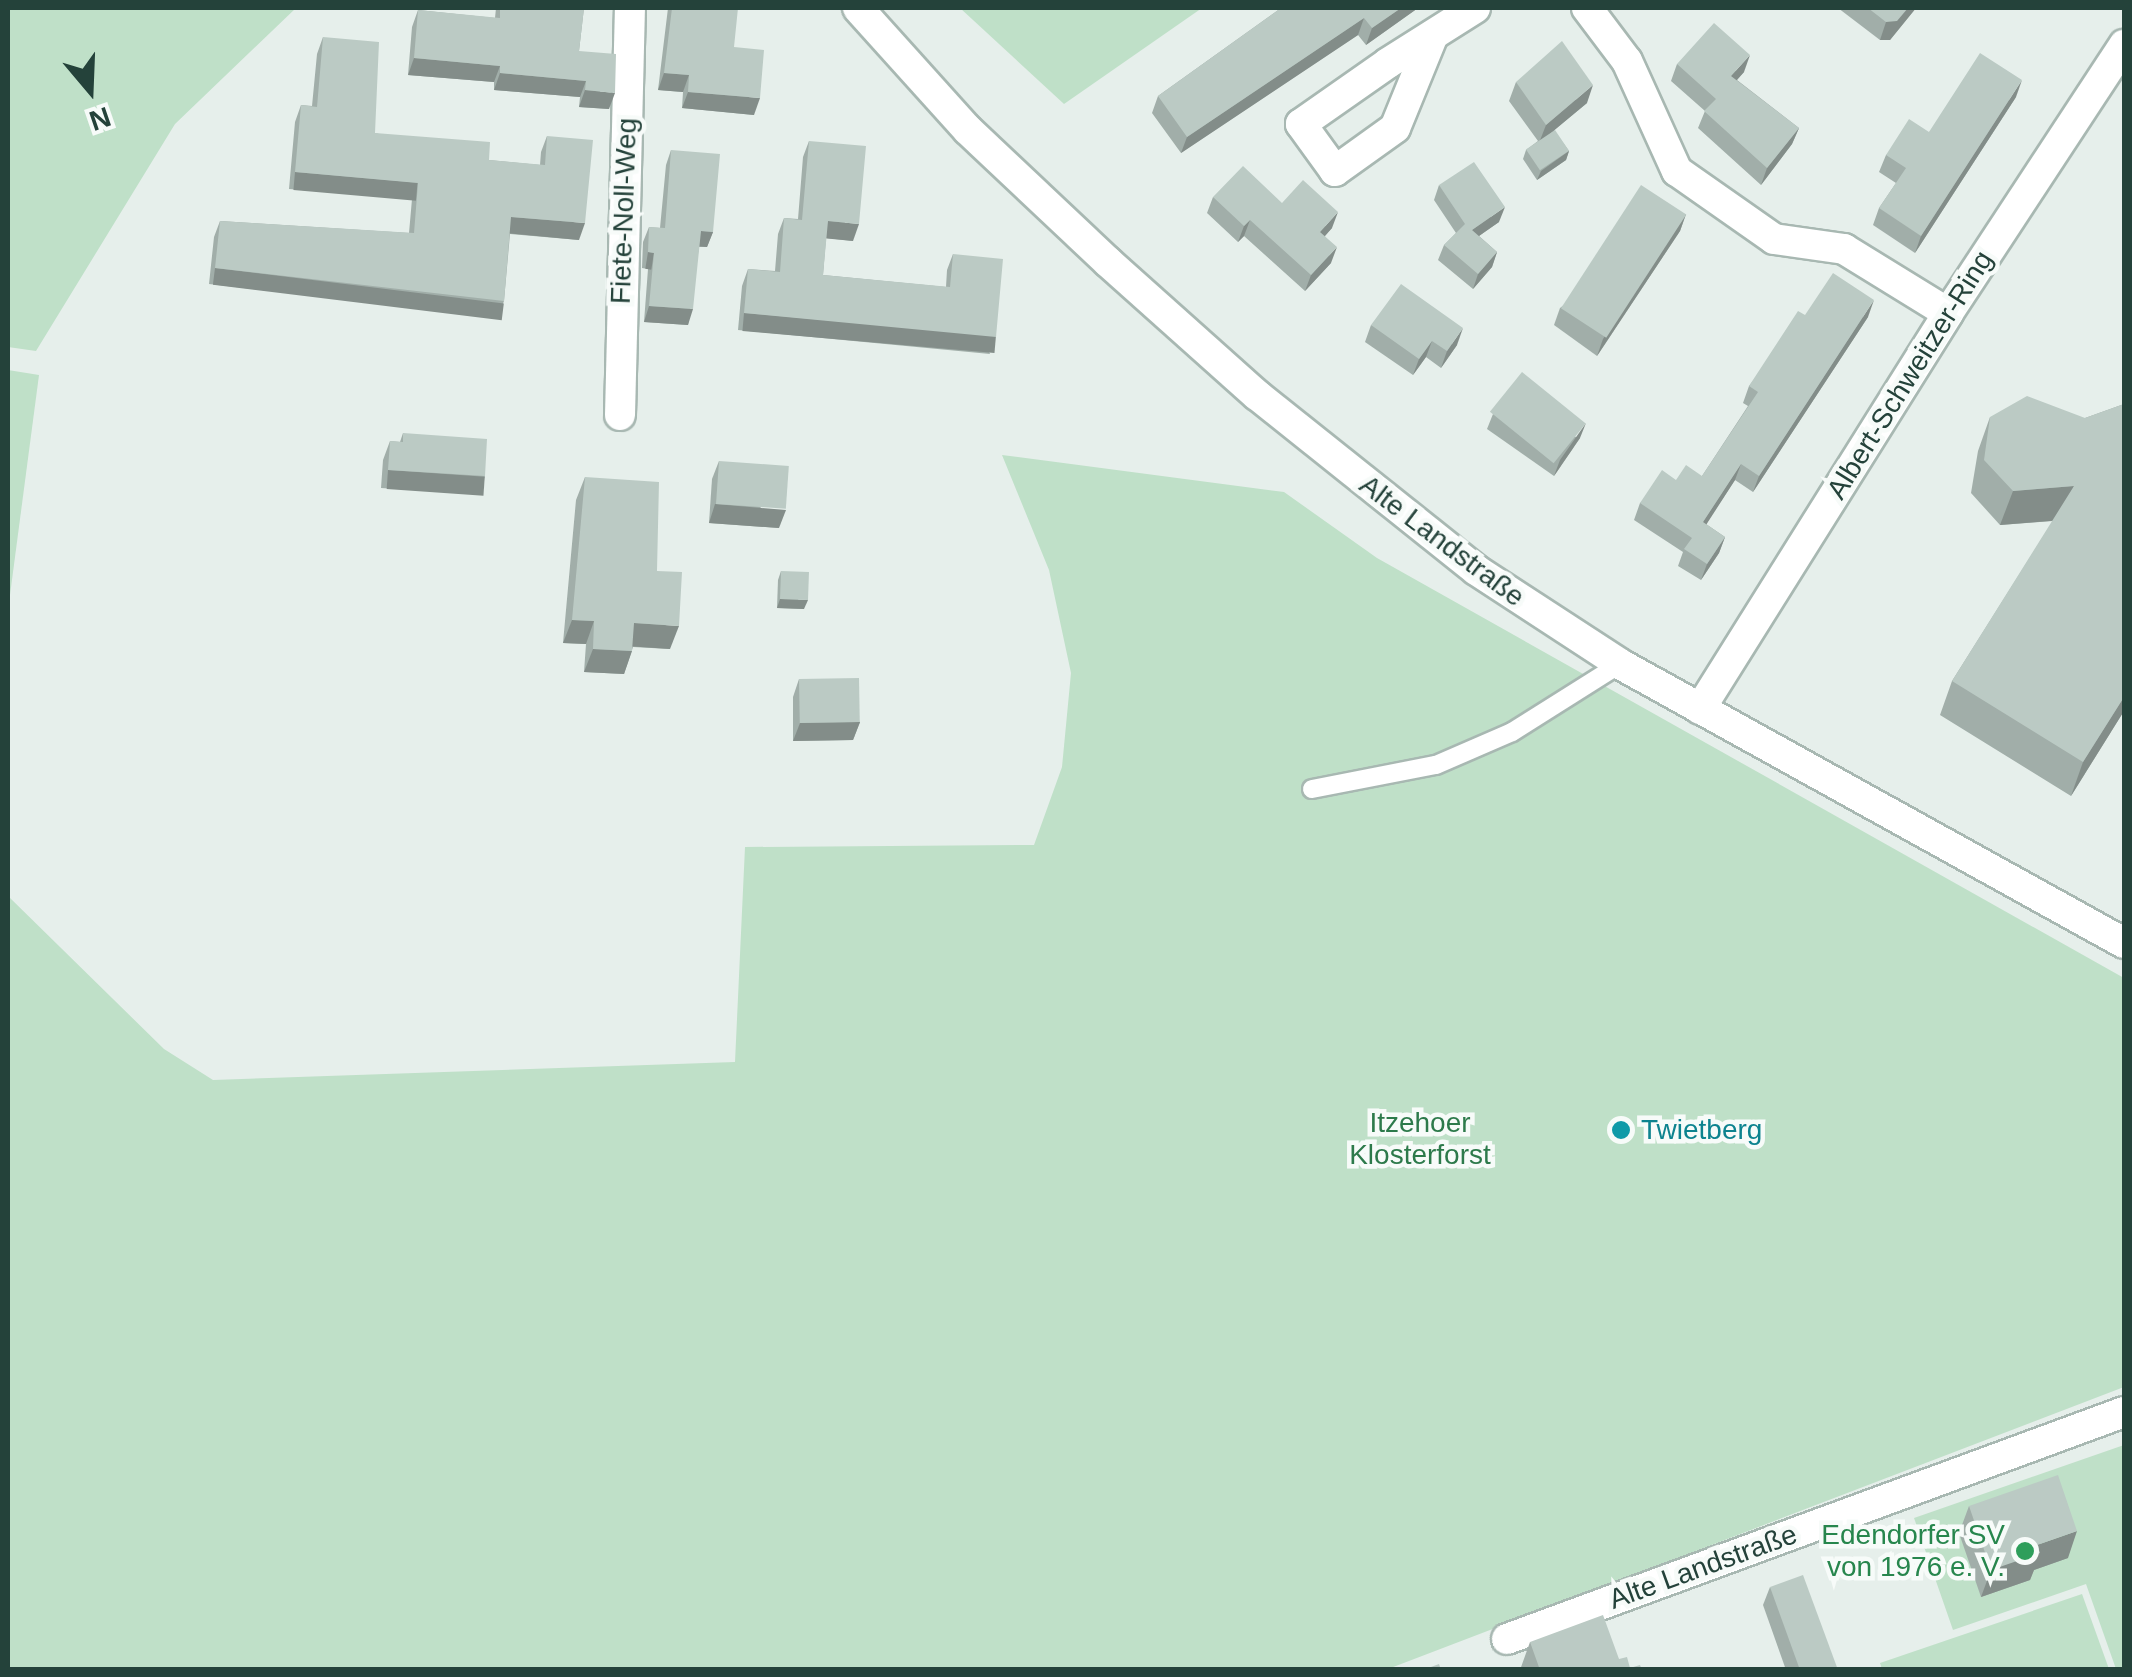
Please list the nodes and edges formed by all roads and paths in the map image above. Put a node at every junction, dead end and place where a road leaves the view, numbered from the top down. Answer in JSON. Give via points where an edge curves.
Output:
{"nodes":[{"id":1,"x":630,"y":8,"type":"edge"},
{"id":2,"x":858,"y":8,"type":"edge"},
{"id":3,"x":1475,"y":8,"type":"edge"},
{"id":4,"x":1587,"y":8,"type":"edge"},
{"id":5,"x":1433,"y":35,"type":"junction"},
{"id":6,"x":2124,"y":45,"type":"edge"},
{"id":7,"x":1948,"y":312,"type":"junction"},
{"id":8,"x":620,"y":415,"type":"dead end"},
{"id":9,"x":1620,"y":664,"type":"junction"},
{"id":10,"x":1700,"y":709,"type":"junction"},
{"id":11,"x":1312,"y":790,"type":"dead end"},
{"id":12,"x":2124,"y":943,"type":"edge"},
{"id":13,"x":2124,"y":1412,"type":"edge"},
{"id":14,"x":1507,"y":1639,"type":"dead end"}],
"edges":[{"from":1,"to":8,"type":"street","name":"Fiete-Noll-Weg"},
{"from":2,"to":9,"type":"street","name":"Alte Landstraße","via":[[995,158],[1258,395],[1426,533]]},
{"from":3,"to":5,"type":"street"},
{"from":4,"to":7,"type":"street","via":[[1627,62],[1676,171],[1774,239],[1850,251]]},
{"from":5,"to":5,"type":"street","via":[[1395,128],[1335,171],[1302,124]]},
{"from":6,"to":7,"type":"street","name":"Albert-Schweitzer-Ring"},
{"from":7,"to":10,"type":"street","name":"Albert-Schweitzer-Ring"},
{"from":9,"to":10,"type":"street","name":"Alte Landstraße"},
{"from":9,"to":11,"type":"lane","via":[[1512,732],[1436,764]]},
{"from":10,"to":12,"type":"street","name":"Alte Landstraße"},
{"from":13,"to":14,"type":"street","name":"Alte Landstraße"}]}
